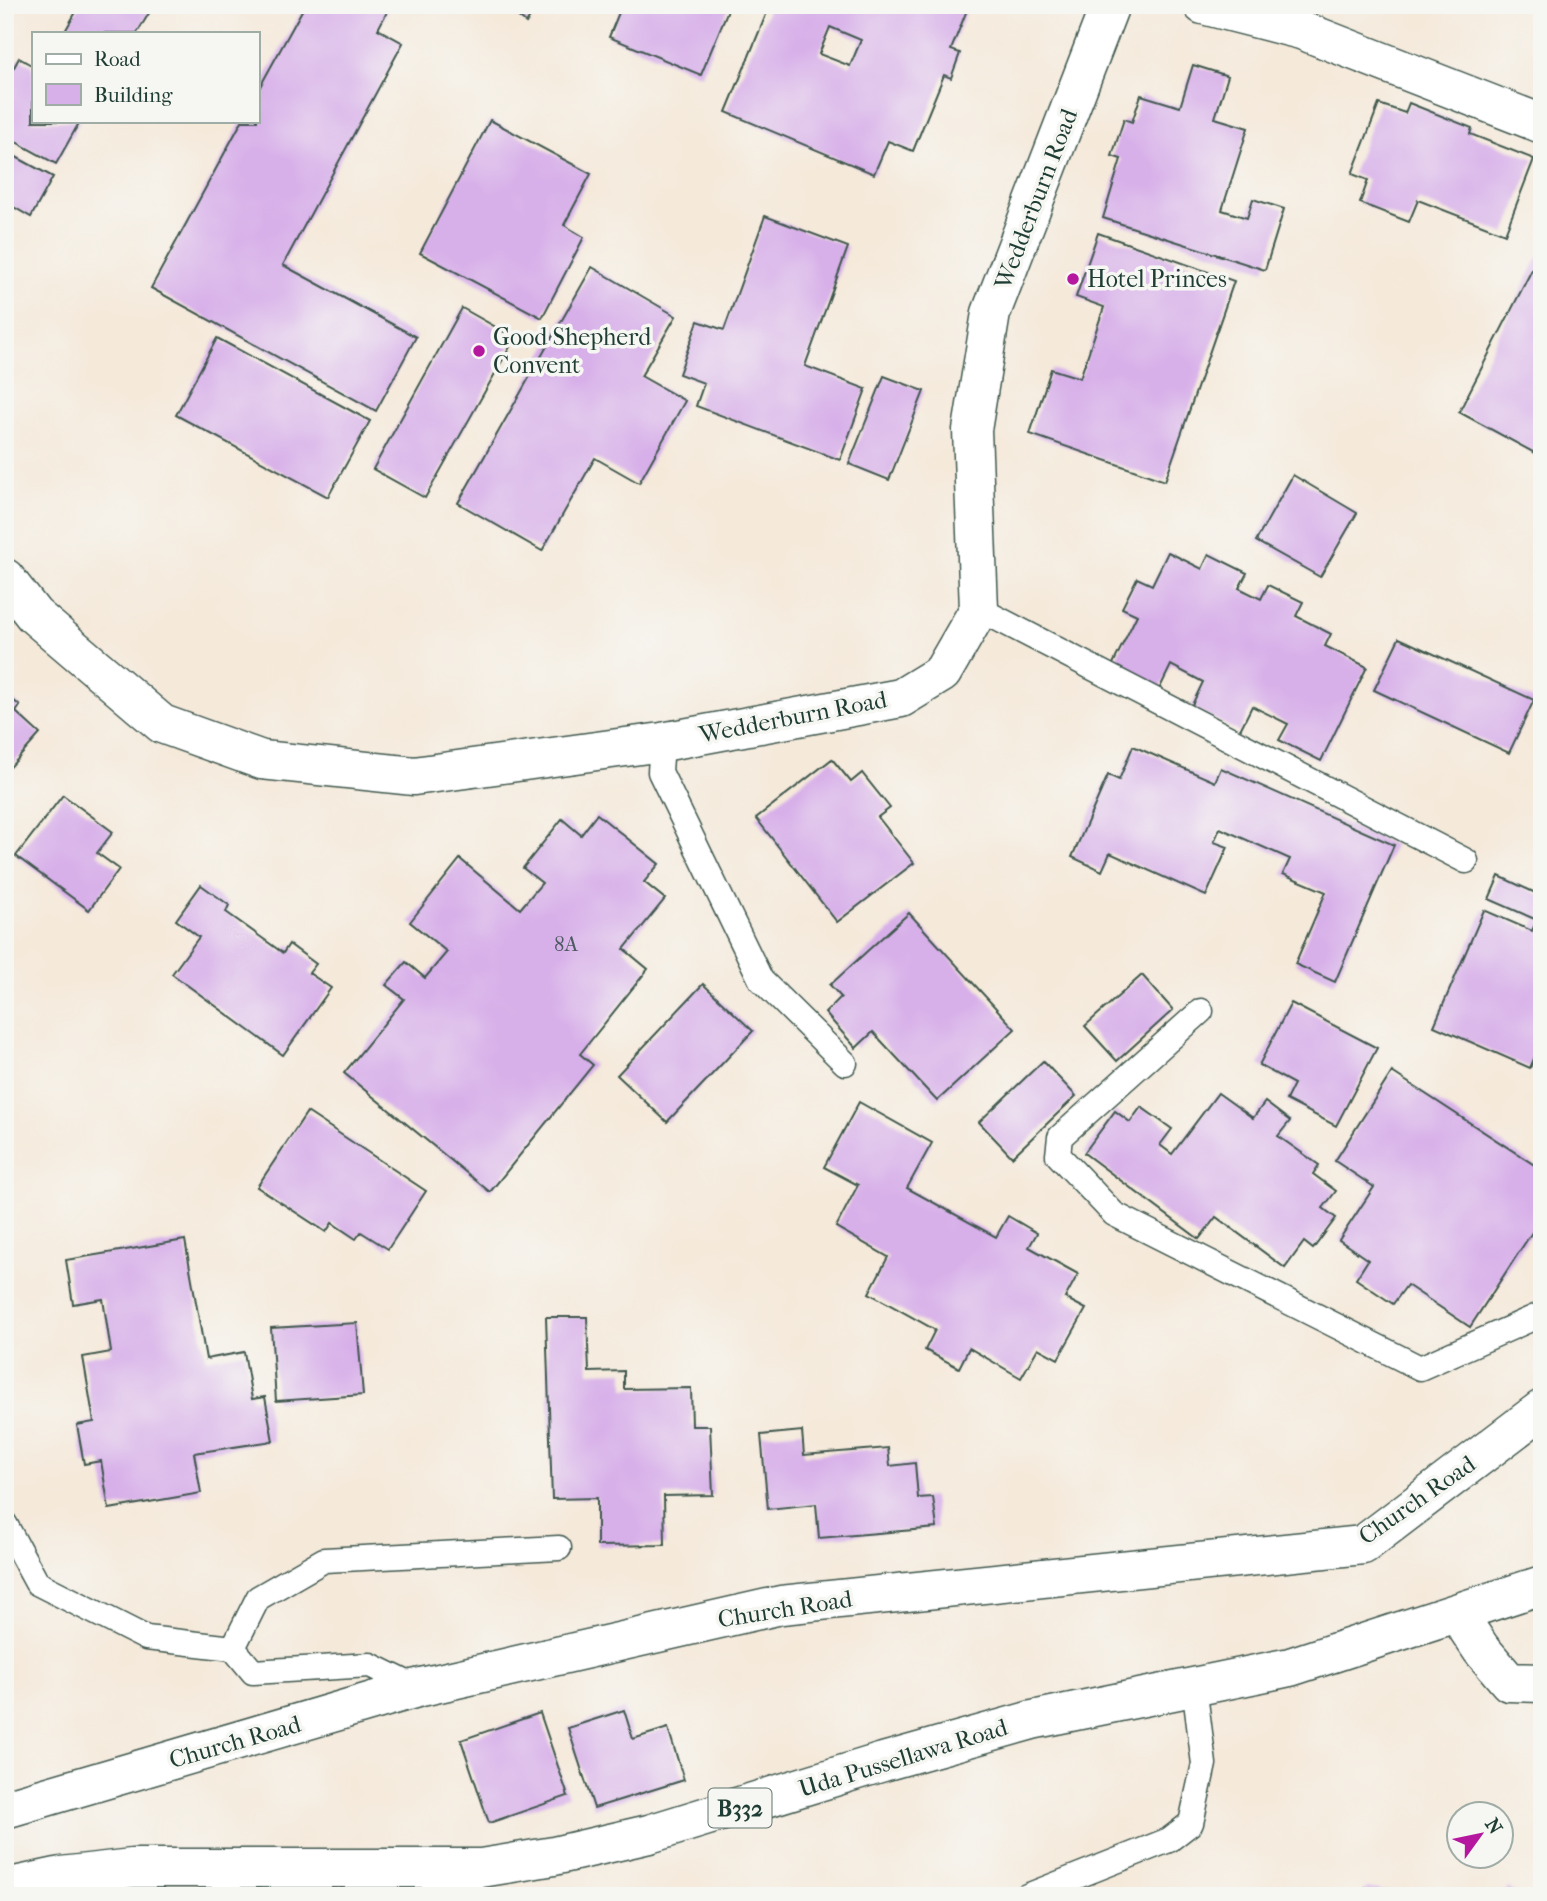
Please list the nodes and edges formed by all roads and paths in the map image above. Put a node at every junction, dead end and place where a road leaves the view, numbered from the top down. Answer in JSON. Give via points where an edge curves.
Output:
{"nodes":[{"id":1,"x":1110,"y":5,"type":"edge"},
{"id":2,"x":1203,"y":5,"type":"edge"},
{"id":3,"x":1542,"y":124,"type":"edge"},
{"id":4,"x":5,"y":578,"type":"edge"},
{"id":5,"x":979,"y":609,"type":"junction"},
{"id":6,"x":662,"y":742,"type":"junction"},
{"id":7,"x":1466,"y":861,"type":"dead end"},
{"id":8,"x":1201,"y":1012,"type":"dead end"},
{"id":9,"x":845,"y":1063,"type":"dead end"},
{"id":10,"x":1542,"y":1314,"type":"edge"},
{"id":11,"x":1542,"y":1409,"type":"edge"},
{"id":12,"x":5,"y":1524,"type":"edge"},
{"id":13,"x":559,"y":1548,"type":"dead end"},
{"id":14,"x":1542,"y":1585,"type":"edge"},
{"id":15,"x":1457,"y":1613,"type":"junction"},
{"id":16,"x":233,"y":1648,"type":"junction"},
{"id":17,"x":1542,"y":1683,"type":"edge"},
{"id":18,"x":1194,"y":1686,"type":"junction"},
{"id":19,"x":417,"y":1688,"type":"junction"},
{"id":20,"x":5,"y":1810,"type":"edge"},
{"id":21,"x":5,"y":1888,"type":"edge"},
{"id":22,"x":1027,"y":1896,"type":"edge"}],
"edges":[{"from":1,"to":5,"type":"street","name":"Wedderburn Road","via":[[991,313],[972,429]]},
{"from":2,"to":3,"type":"street","via":[[1301,30]]},
{"from":4,"to":6,"type":"street","name":"Wedderburn Road","via":[[34,615],[162,724],[262,760],[415,776]]},
{"from":5,"to":6,"type":"street","name":"Wedderburn Road","via":[[942,673],[901,698]]},
{"from":5,"to":7,"type":"lane"},
{"from":6,"to":9,"type":"lane","via":[[660,772],[761,980]]},
{"from":8,"to":10,"type":"lane","via":[[1060,1137],[1058,1155],[1114,1213],[1420,1368]]},
{"from":11,"to":19,"type":"street","name":"Church Road","via":[[1363,1545],[781,1605]]},
{"from":12,"to":16,"type":"lane","via":[[37,1583],[146,1638]]},
{"from":13,"to":16,"type":"lane","via":[[324,1560],[258,1598]]},
{"from":14,"to":15,"type":"street","name":"Uda Pussellawa Road","number":"B332"},
{"from":15,"to":17,"type":"street","via":[[1508,1682]]},
{"from":15,"to":18,"type":"street","name":"Uda Pussellawa Road","number":"B332","via":[[1290,1667]]},
{"from":16,"to":19,"type":"lane","via":[[253,1672],[370,1665]]},
{"from":18,"to":21,"type":"street","name":"Uda Pussellawa Road","number":"B332","via":[[1032,1720],[649,1834],[554,1856],[481,1868],[132,1868]]},
{"from":18,"to":22,"type":"lane","via":[[1204,1764],[1191,1824],[1168,1840]]},
{"from":19,"to":20,"type":"street","name":"Church Road"}]}
